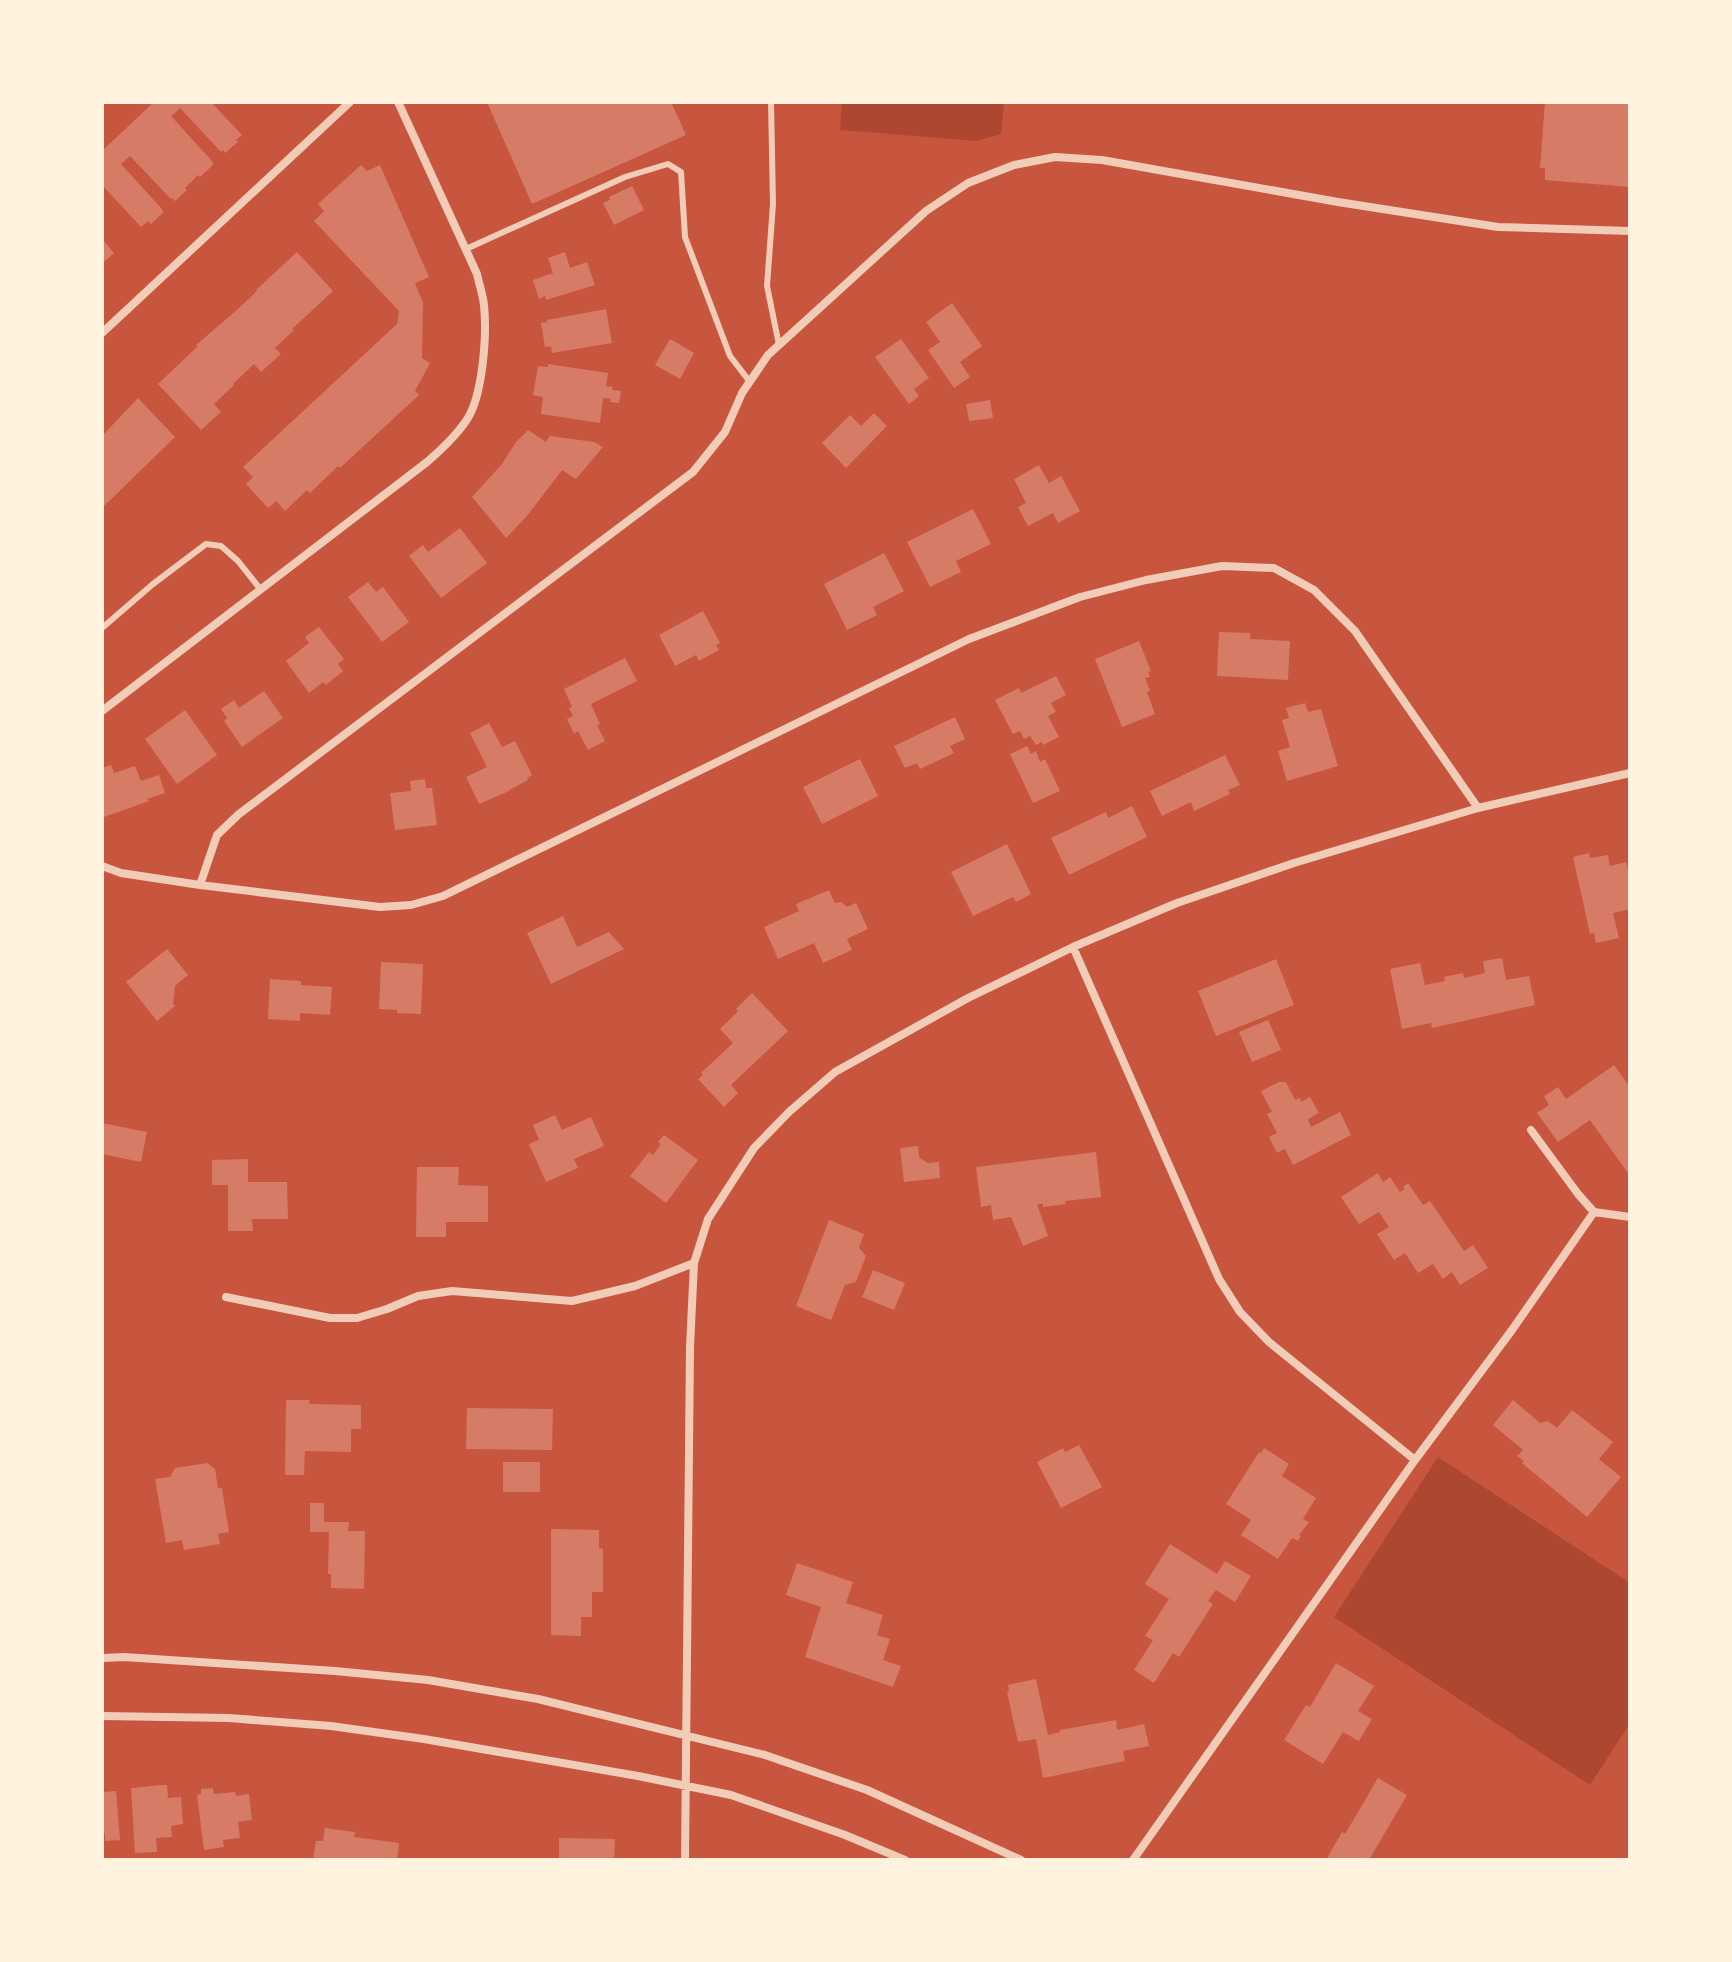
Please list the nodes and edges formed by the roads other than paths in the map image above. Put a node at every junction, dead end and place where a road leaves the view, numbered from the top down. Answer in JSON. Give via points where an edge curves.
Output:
{"nodes":[{"id":1,"x":350,"y":102,"type":"edge"},
{"id":2,"x":398,"y":102,"type":"edge"},
{"id":3,"x":771,"y":102,"type":"edge"},
{"id":4,"x":1630,"y":231,"type":"edge"},
{"id":5,"x":466,"y":249,"type":"junction"},
{"id":6,"x":102,"y":333,"type":"edge"},
{"id":7,"x":779,"y":345,"type":"junction"},
{"id":8,"x":750,"y":382,"type":"junction"},
{"id":9,"x":261,"y":590,"type":"junction"},
{"id":10,"x":102,"y":628,"type":"edge"},
{"id":11,"x":102,"y":711,"type":"edge"},
{"id":12,"x":1630,"y":773,"type":"edge"},
{"id":13,"x":1478,"y":808,"type":"junction"},
{"id":14,"x":102,"y":866,"type":"edge"},
{"id":15,"x":200,"y":885,"type":"junction"},
{"id":16,"x":1073,"y":947,"type":"junction"},
{"id":17,"x":1531,"y":1130,"type":"dead end"},
{"id":18,"x":1594,"y":1212,"type":"junction"},
{"id":19,"x":1630,"y":1217,"type":"edge"},
{"id":20,"x":694,"y":1263,"type":"junction"},
{"id":21,"x":226,"y":1297,"type":"dead end"},
{"id":22,"x":1415,"y":1460,"type":"junction"},
{"id":23,"x":102,"y":1658,"type":"edge"},
{"id":24,"x":102,"y":1716,"type":"edge"},
{"id":25,"x":686,"y":1736,"type":"junction"},
{"id":26,"x":686,"y":1785,"type":"junction"},
{"id":27,"x":685,"y":1860,"type":"edge"},
{"id":28,"x":905,"y":1860,"type":"edge"},
{"id":29,"x":1021,"y":1860,"type":"edge"},
{"id":30,"x":1133,"y":1860,"type":"edge"}],
"edges":[{"from":1,"to":6,"type":"street"},
{"from":2,"to":5,"type":"street"},
{"from":3,"to":7,"type":"lane","via":[[773,204],[767,286]]},
{"from":4,"to":7,"type":"street","via":[[1498,227],[1102,160],[1055,157],[1014,165],[968,183],[926,211]]},
{"from":5,"to":8,"type":"lane","via":[[625,177],[668,164],[681,172],[685,237],[704,292],[730,356]]},
{"from":5,"to":9,"type":"street","via":[[484,302],[485,334],[482,370],[468,419],[427,462]]},
{"from":7,"to":8,"type":"street"},
{"from":8,"to":15,"type":"street","via":[[725,432],[693,472],[239,814],[217,835]]},
{"from":9,"to":10,"type":"lane","via":[[221,546],[206,544]]},
{"from":9,"to":11,"type":"street"},
{"from":12,"to":13,"type":"street"},
{"from":13,"to":15,"type":"street","via":[[1355,631],[1314,590],[1274,568],[1222,566],[1080,597],[969,639],[443,896],[380,907]]},
{"from":13,"to":16,"type":"street","via":[[1177,903]]},
{"from":14,"to":15,"type":"street"},
{"from":16,"to":20,"type":"street","via":[[835,1072],[754,1148],[708,1219]]},
{"from":16,"to":22,"type":"street","via":[[1219,1279],[1240,1312],[1269,1342]]},
{"from":17,"to":18,"type":"street"},
{"from":18,"to":19,"type":"street"},
{"from":18,"to":22,"type":"street"},
{"from":20,"to":21,"type":"street","via":[[635,1286],[572,1301],[452,1291],[418,1296],[357,1318],[330,1318]]},
{"from":20,"to":25,"type":"street"},
{"from":22,"to":30,"type":"street"},
{"from":23,"to":25,"type":"street","via":[[428,1680],[538,1699]]},
{"from":24,"to":26,"type":"street","via":[[331,1726]]},
{"from":25,"to":26,"type":"street"},
{"from":25,"to":29,"type":"street","via":[[765,1755],[867,1790]]},
{"from":26,"to":27,"type":"street"},
{"from":26,"to":28,"type":"street","via":[[731,1795]]}]}
